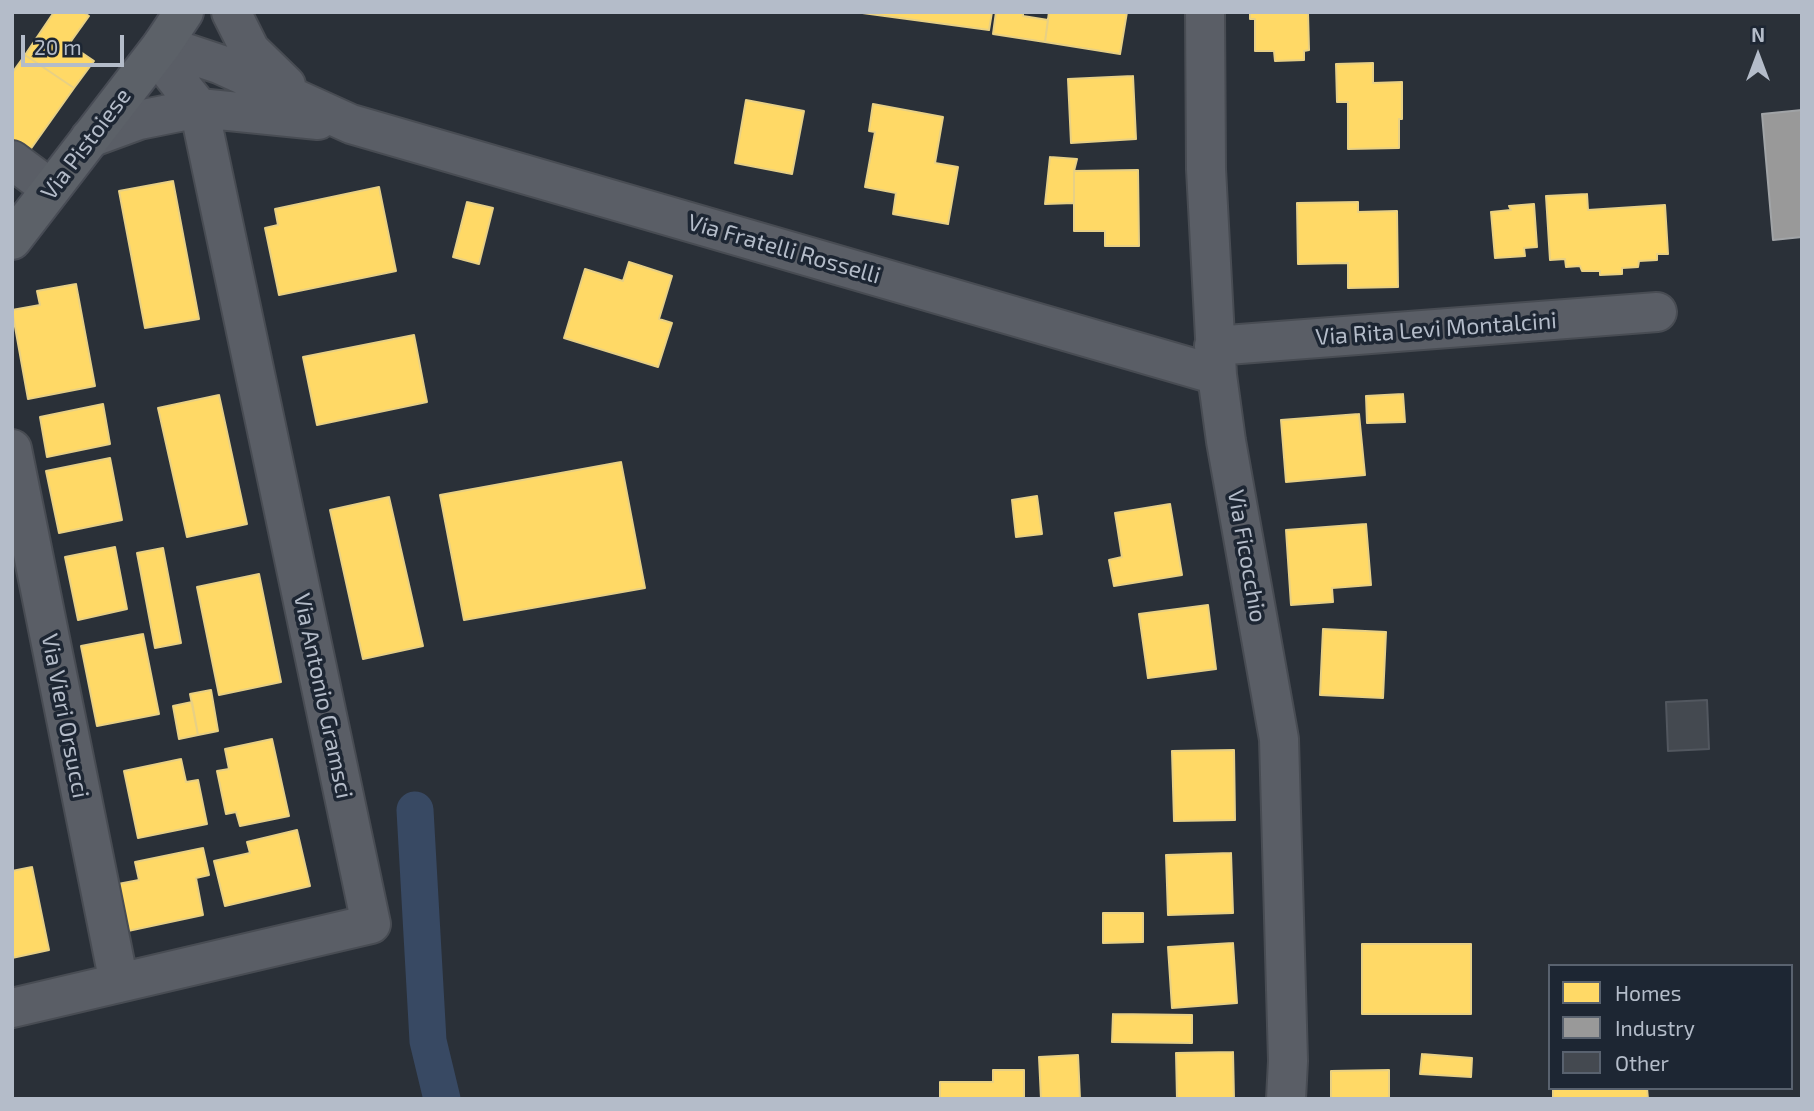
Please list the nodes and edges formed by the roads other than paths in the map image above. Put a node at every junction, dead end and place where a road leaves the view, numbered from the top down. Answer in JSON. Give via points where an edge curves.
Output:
{"nodes":[{"id":1,"x":184,"y":12,"type":"edge"},
{"id":2,"x":231,"y":12,"type":"edge"},
{"id":3,"x":1205,"y":12,"type":"edge"},
{"id":4,"x":162,"y":45,"type":"junction"},
{"id":5,"x":199,"y":108,"type":"junction"},
{"id":6,"x":351,"y":124,"type":"junction"},
{"id":7,"x":90,"y":138,"type":"junction"},
{"id":8,"x":12,"y":160,"type":"edge"},
{"id":9,"x":51,"y":189,"type":"junction"},
{"id":10,"x":12,"y":240,"type":"edge"},
{"id":11,"x":1657,"y":312,"type":"dead end"},
{"id":12,"x":1216,"y":360,"type":"junction"},
{"id":13,"x":12,"y":449,"type":"edge"},
{"id":14,"x":119,"y":983,"type":"junction"},
{"id":15,"x":12,"y":1008,"type":"edge"},
{"id":16,"x":1286,"y":1099,"type":"edge"}],
"edges":[{"from":1,"to":4,"type":"main road","name":"Via Pistoiese"},
{"from":2,"to":6,"type":"street","name":"Via Fratelli Rosselli","via":[[250,50],[287,86]]},
{"from":3,"to":12,"type":"street","name":"Via Ficocchio","via":[[1206,169]]},
{"from":4,"to":5,"type":"street","via":[[172,74]]},
{"from":4,"to":6,"type":"street","name":"Via Fratelli Rosselli","via":[[219,64]]},
{"from":4,"to":7,"type":"main road","name":"Via Pistoiese"},
{"from":5,"to":6,"type":"street","name":"Via Fratelli Rosselli"},
{"from":5,"to":7,"type":"street","name":"Via Fratelli Rosselli","via":[[139,120]]},
{"from":5,"to":14,"type":"street","name":"Via Antonio Gramsci","via":[[371,924]]},
{"from":6,"to":12,"type":"street","name":"Via Fratelli Rosselli"},
{"from":7,"to":9,"type":"main road","name":"Via Pistoiese"},
{"from":8,"to":9,"type":"street"},
{"from":9,"to":10,"type":"main road","name":"Via Pistoiese"},
{"from":11,"to":12,"type":"street","name":"Via Rita Levi Montalcini"},
{"from":12,"to":16,"type":"street","name":"Via Ficocchio","via":[[1279,739]]},
{"from":13,"to":14,"type":"street","name":"Via Vieri Orsucci"},
{"from":14,"to":15,"type":"street","name":"Via Antonio Gramsci"}]}
